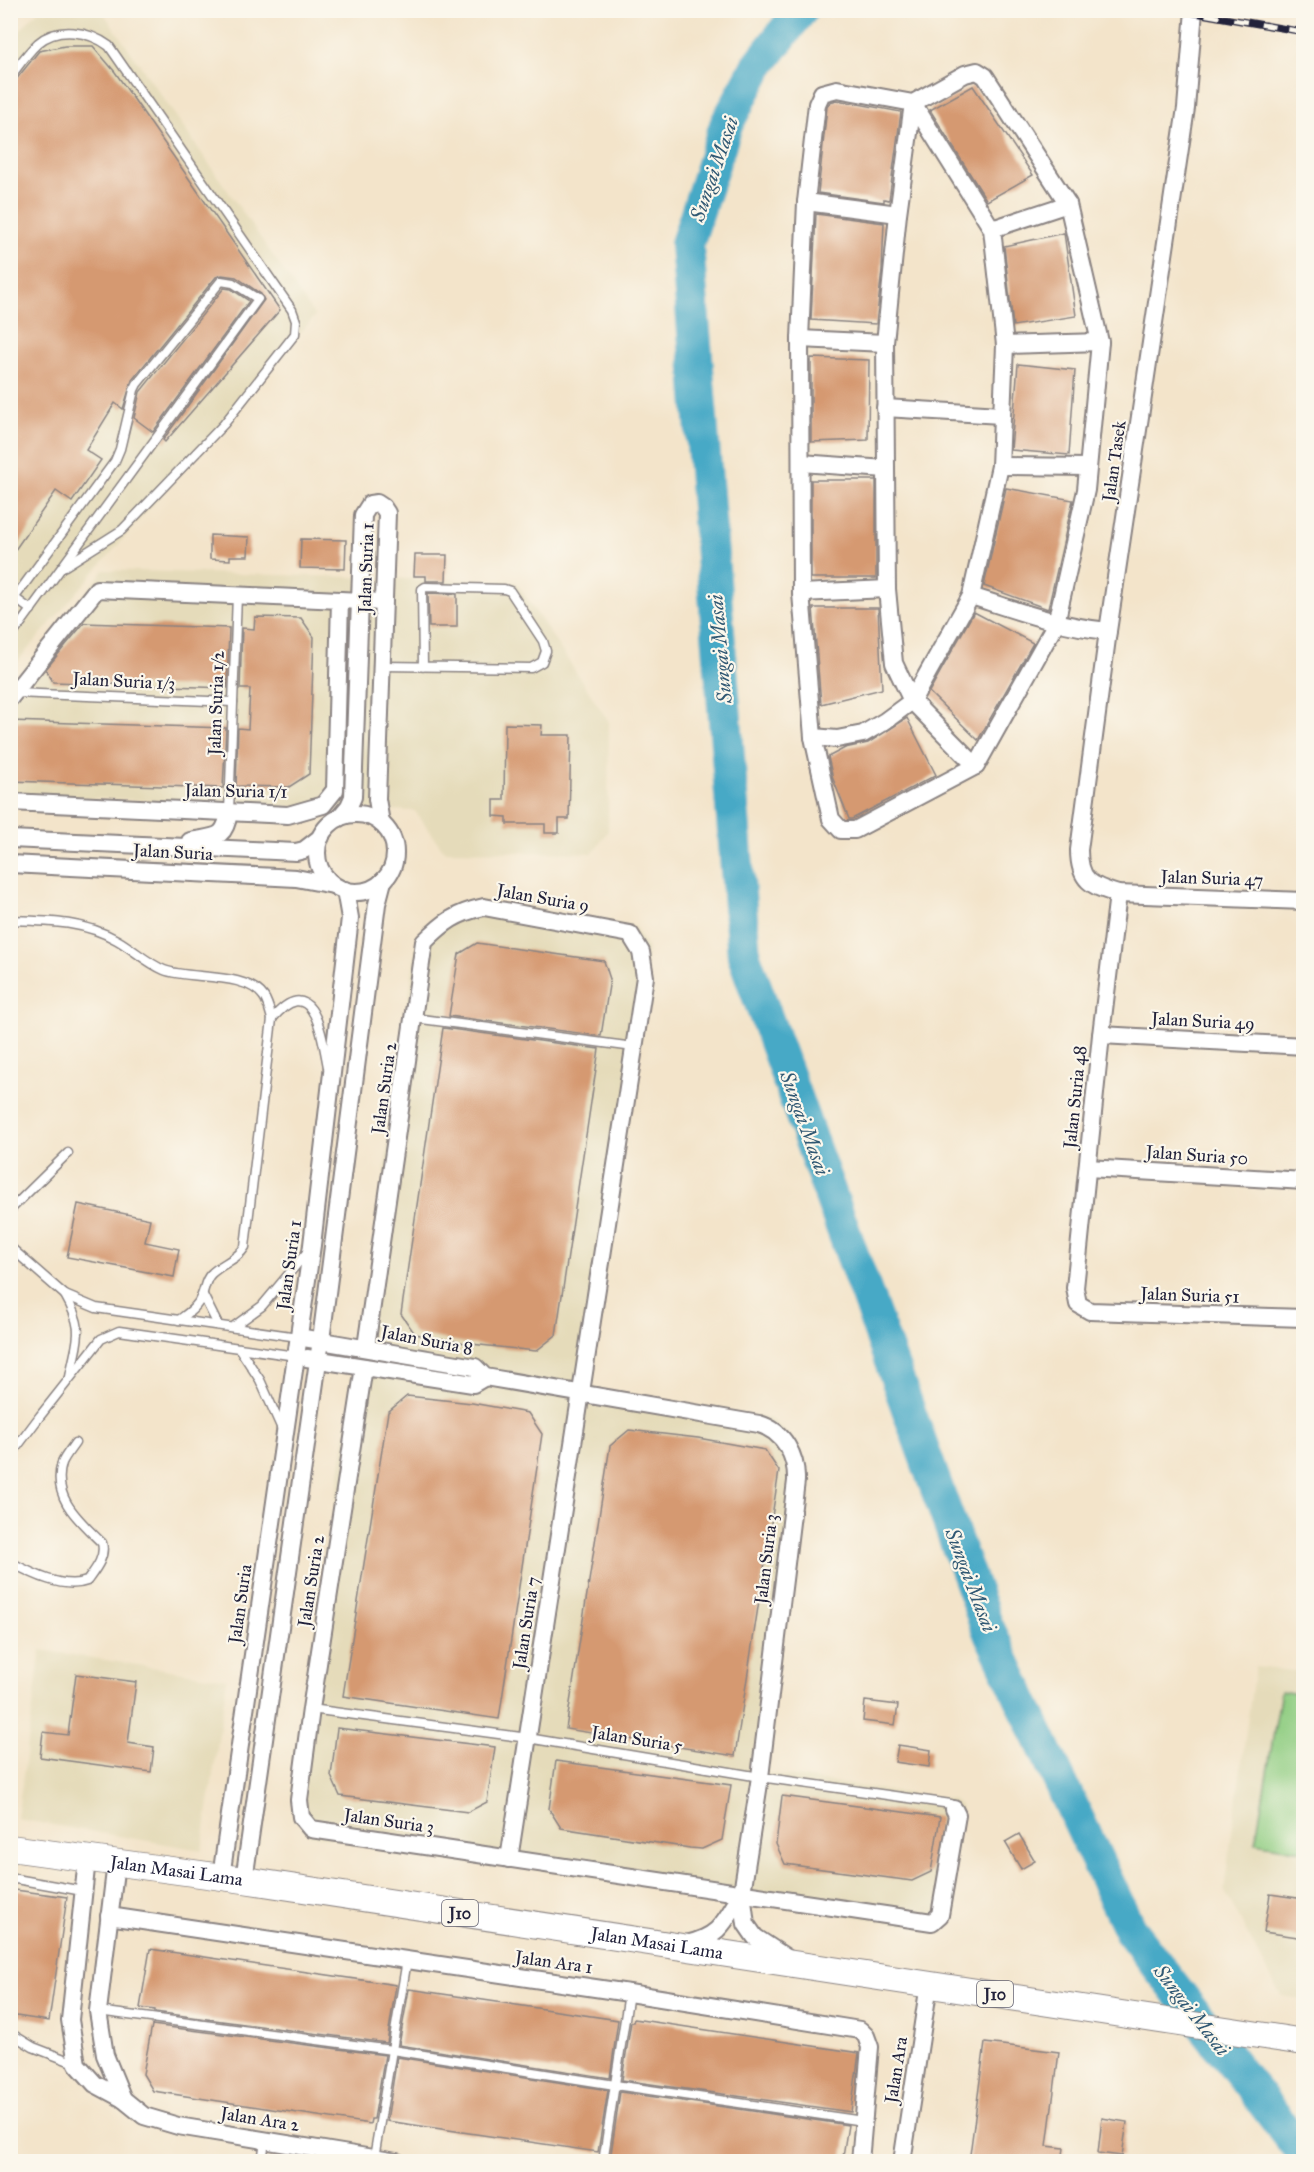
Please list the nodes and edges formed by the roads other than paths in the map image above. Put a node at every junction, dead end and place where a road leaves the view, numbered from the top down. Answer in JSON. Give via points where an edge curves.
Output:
{"nodes":[{"id":1,"x":1194,"y":10,"type":"edge"},
{"id":2,"x":10,"y":77,"type":"edge"},
{"id":3,"x":913,"y":103,"type":"junction"},
{"id":4,"x":806,"y":202,"type":"junction"},
{"id":5,"x":1068,"y":204,"type":"junction"},
{"id":6,"x":898,"y":214,"type":"junction"},
{"id":7,"x":992,"y":229,"type":"junction"},
{"id":8,"x":800,"y":339,"type":"junction"},
{"id":9,"x":1100,"y":342,"type":"junction"},
{"id":10,"x":885,"y":343,"type":"junction"},
{"id":11,"x":1005,"y":345,"type":"junction"},
{"id":12,"x":885,"y":408,"type":"junction"},
{"id":13,"x":1001,"y":416,"type":"junction"},
{"id":14,"x":801,"y":463,"type":"junction"},
{"id":15,"x":1000,"y":466,"type":"junction"},
{"id":16,"x":1088,"y":467,"type":"junction"},
{"id":17,"x":886,"y":469,"type":"junction"},
{"id":18,"x":62,"y":567,"type":"junction"},
{"id":19,"x":887,"y":589,"type":"junction"},
{"id":20,"x":801,"y":593,"type":"junction"},
{"id":21,"x":237,"y":595,"type":"junction"},
{"id":22,"x":971,"y":596,"type":"junction"},
{"id":23,"x":12,"y":599,"type":"edge"},
{"id":24,"x":340,"y":600,"type":"junction"},
{"id":25,"x":360,"y":601,"type":"junction"},
{"id":26,"x":384,"y":602,"type":"junction"},
{"id":27,"x":31,"y":610,"type":"junction"},
{"id":28,"x":1056,"y":623,"type":"junction"},
{"id":29,"x":1108,"y":631,"type":"junction"},
{"id":30,"x":10,"y":638,"type":"edge"},
{"id":31,"x":382,"y":666,"type":"junction"},
{"id":32,"x":423,"y":667,"type":"junction"},
{"id":33,"x":13,"y":695,"type":"edge"},
{"id":34,"x":912,"y":701,"type":"junction"},
{"id":35,"x":233,"y":702,"type":"junction"},
{"id":36,"x":813,"y":737,"type":"junction"},
{"id":37,"x":976,"y":766,"type":"junction"},
{"id":38,"x":10,"y":802,"type":"edge"},
{"id":39,"x":229,"y":812,"type":"junction"},
{"id":40,"x":339,"y":818,"type":"junction"},
{"id":41,"x":381,"y":823,"type":"junction"},
{"id":42,"x":321,"y":837,"type":"junction"},
{"id":43,"x":10,"y":839,"type":"edge"},
{"id":44,"x":164,"y":846,"type":"junction"},
{"id":45,"x":10,"y":864,"type":"edge"},
{"id":46,"x":383,"y":881,"type":"junction"},
{"id":47,"x":339,"y":888,"type":"junction"},
{"id":48,"x":1119,"y":894,"type":"junction"},
{"id":49,"x":1304,"y":901,"type":"edge"},
{"id":50,"x":10,"y":920,"type":"edge"},
{"id":51,"x":630,"y":934,"type":"joint"},
{"id":52,"x":424,"y":942,"type":"joint"},
{"id":53,"x":414,"y":1018,"type":"junction"},
{"id":54,"x":272,"y":1019,"type":"junction"},
{"id":55,"x":1101,"y":1035,"type":"junction"},
{"id":56,"x":634,"y":1047,"type":"junction"},
{"id":57,"x":1304,"y":1047,"type":"edge"},
{"id":58,"x":331,"y":1082,"type":"junction"},
{"id":59,"x":68,"y":1153,"type":"dead end"},
{"id":60,"x":1088,"y":1167,"type":"junction"},
{"id":61,"x":1304,"y":1181,"type":"edge"},
{"id":62,"x":10,"y":1194,"type":"edge"},
{"id":63,"x":20,"y":1201,"type":"junction"},
{"id":64,"x":10,"y":1210,"type":"edge"},
{"id":65,"x":312,"y":1245,"type":"junction"},
{"id":66,"x":10,"y":1247,"type":"edge"},
{"id":67,"x":203,"y":1294,"type":"junction"},
{"id":68,"x":65,"y":1295,"type":"junction"},
{"id":69,"x":1078,"y":1304,"type":"joint"},
{"id":70,"x":1304,"y":1318,"type":"edge"},
{"id":71,"x":179,"y":1320,"type":"junction"},
{"id":72,"x":218,"y":1325,"type":"junction"},
{"id":73,"x":233,"y":1327,"type":"junction"},
{"id":74,"x":298,"y":1336,"type":"junction"},
{"id":75,"x":321,"y":1340,"type":"junction"},
{"id":76,"x":366,"y":1347,"type":"junction"},
{"id":77,"x":239,"y":1348,"type":"junction"},
{"id":78,"x":296,"y":1356,"type":"junction"},
{"id":79,"x":318,"y":1360,"type":"junction"},
{"id":80,"x":363,"y":1367,"type":"junction"},
{"id":81,"x":485,"y":1377,"type":"junction"},
{"id":82,"x":69,"y":1379,"type":"junction"},
{"id":83,"x":581,"y":1394,"type":"junction"},
{"id":84,"x":284,"y":1434,"type":"junction"},
{"id":85,"x":75,"y":1443,"type":"dead end"},
{"id":86,"x":10,"y":1456,"type":"edge"},
{"id":87,"x":10,"y":1562,"type":"edge"},
{"id":88,"x":311,"y":1709,"type":"junction"},
{"id":89,"x":528,"y":1738,"type":"junction"},
{"id":90,"x":760,"y":1777,"type":"junction"},
{"id":91,"x":299,"y":1800,"type":"joint"},
{"id":92,"x":954,"y":1809,"type":"joint"},
{"id":93,"x":10,"y":1848,"type":"edge"},
{"id":94,"x":510,"y":1858,"type":"junction"},
{"id":95,"x":87,"y":1859,"type":"junction"},
{"id":96,"x":116,"y":1863,"type":"junction"},
{"id":97,"x":232,"y":1879,"type":"junction"},
{"id":98,"x":10,"y":1881,"type":"edge"},
{"id":99,"x":83,"y":1891,"type":"junction"},
{"id":100,"x":742,"y":1893,"type":"junction"},
{"id":101,"x":109,"y":1916,"type":"junction"},
{"id":102,"x":677,"y":1946,"type":"junction"},
{"id":103,"x":407,"y":1960,"type":"junction"},
{"id":104,"x":799,"y":1964,"type":"junction"},
{"id":105,"x":929,"y":1984,"type":"junction"},
{"id":106,"x":629,"y":1993,"type":"junction"},
{"id":107,"x":98,"y":2011,"type":"junction"},
{"id":108,"x":10,"y":2033,"type":"edge"},
{"id":109,"x":1304,"y":2042,"type":"edge"},
{"id":110,"x":392,"y":2050,"type":"junction"},
{"id":111,"x":77,"y":2064,"type":"junction"},
{"id":112,"x":615,"y":2085,"type":"junction"},
{"id":113,"x":123,"y":2099,"type":"junction"},
{"id":114,"x":864,"y":2121,"type":"junction"},
{"id":115,"x":266,"y":2140,"type":"junction"},
{"id":116,"x":374,"y":2158,"type":"junction"},
{"id":117,"x":262,"y":2162,"type":"edge"},
{"id":118,"x":397,"y":2162,"type":"edge"},
{"id":119,"x":603,"y":2162,"type":"edge"},
{"id":120,"x":860,"y":2162,"type":"edge"},
{"id":121,"x":902,"y":2162,"type":"edge"}],
"edges":[{"from":1,"to":29,"type":"street","name":"Jalan Tasek","via":[[1186,108]]},
{"from":2,"to":18,"type":"lane","via":[[27,54],[53,34],[86,34],[109,46],[296,321],[295,334],[224,424],[122,530]]},
{"from":3,"to":4,"type":"street","via":[[837,89],[822,93],[817,104]]},
{"from":3,"to":5,"type":"street","via":[[965,74],[977,72],[985,76]]},
{"from":3,"to":6,"type":"street"},
{"from":3,"to":7,"type":"street"},
{"from":4,"to":6,"type":"street"},
{"from":4,"to":8,"type":"street"},
{"from":5,"to":7,"type":"street"},
{"from":5,"to":9,"type":"street"},
{"from":6,"to":10,"type":"street"},
{"from":7,"to":11,"type":"street"},
{"from":8,"to":10,"type":"street"},
{"from":8,"to":14,"type":"street"},
{"from":9,"to":11,"type":"street"},
{"from":9,"to":16,"type":"street"},
{"from":10,"to":12,"type":"street"},
{"from":11,"to":13,"type":"street"},
{"from":12,"to":13,"type":"street"},
{"from":12,"to":17,"type":"street"},
{"from":13,"to":15,"type":"street"},
{"from":14,"to":17,"type":"street"},
{"from":14,"to":20,"type":"street"},
{"from":15,"to":16,"type":"street"},
{"from":15,"to":22,"type":"street"},
{"from":16,"to":28,"type":"street"},
{"from":17,"to":19,"type":"street"},
{"from":18,"to":23,"type":"lane","via":[[258,299],[233,283],[221,281],[137,384],[115,461]]},
{"from":18,"to":27,"type":"lane"},
{"from":19,"to":20,"type":"street"},
{"from":19,"to":34,"type":"street","via":[[894,663]]},
{"from":20,"to":36,"type":"street"},
{"from":21,"to":24,"type":"street"},
{"from":21,"to":33,"type":"street","via":[[97,589]]},
{"from":21,"to":35,"type":"lane","name":"Jalan Suria 1/2"},
{"from":22,"to":28,"type":"street"},
{"from":22,"to":34,"type":"street"},
{"from":23,"to":27,"type":"lane"},
{"from":24,"to":25,"type":"street"},
{"from":24,"to":39,"type":"street","name":"Jalan Suria 1/1","via":[[335,790],[323,805],[288,814]]},
{"from":25,"to":26,"type":"street"},
{"from":25,"to":26,"type":"street","name":"Jalan Suria 1","via":[[363,515],[370,504],[377,503],[387,513]]},
{"from":25,"to":40,"type":"street","name":"Jalan Suria 1","via":[[353,797]]},
{"from":26,"to":31,"type":"street","name":"Jalan Suria 1"},
{"from":27,"to":30,"type":"lane"},
{"from":28,"to":29,"type":"street"},
{"from":28,"to":37,"type":"street"},
{"from":29,"to":48,"type":"street","name":"Jalan Tasek","via":[[1079,865],[1086,881]]},
{"from":31,"to":32,"type":"lane"},
{"from":31,"to":41,"type":"street","name":"Jalan Suria 1","via":[[377,799]]},
{"from":32,"to":32,"type":"lane","via":[[531,668],[542,662],[546,651],[510,591],[425,587]]},
{"from":33,"to":35,"type":"lane","name":"Jalan Suria 1/3"},
{"from":34,"to":36,"type":"street","via":[[862,734],[837,739]]},
{"from":34,"to":37,"type":"street"},
{"from":35,"to":39,"type":"lane","name":"Jalan Suria 1/2"},
{"from":36,"to":37,"type":"street","via":[[831,819],[841,830],[855,830]]},
{"from":38,"to":39,"type":"street","name":"Jalan Suria 1/1"},
{"from":39,"to":44,"type":"street","via":[[226,829],[218,835]]},
{"from":40,"to":41,"type":"street","via":[[364,814]]},
{"from":40,"to":42,"type":"street"},
{"from":41,"to":46,"type":"street","via":[[392,836],[395,848],[391,871]]},
{"from":42,"to":44,"type":"street","name":"Jalan Suria","via":[[296,852]]},
{"from":42,"to":47,"type":"street","via":[[318,863],[324,875]]},
{"from":43,"to":44,"type":"street","name":"Jalan Suria"},
{"from":45,"to":47,"type":"street","name":"Jalan Suria","via":[[296,878]]},
{"from":46,"to":47,"type":"street","via":[[359,892]]},
{"from":46,"to":75,"type":"street"},
{"from":47,"to":58,"type":"street","name":"Jalan Suria 1","via":[[350,918]]},
{"from":48,"to":49,"type":"street","name":"Jalan Suria 47"},
{"from":48,"to":55,"type":"street","name":"Jalan Suria 48"},
{"from":50,"to":54,"type":"lane","via":[[61,921],[90,927],[164,970],[219,976],[252,988],[264,997]]},
{"from":51,"to":52,"type":"street","name":"Jalan Suria 9","via":[[484,907],[444,922]]},
{"from":51,"to":56,"type":"street","name":"Jalan Suria 7","via":[[641,952],[645,977]]},
{"from":52,"to":53,"type":"street","name":"Jalan Suria 2"},
{"from":53,"to":56,"type":"lane"},
{"from":53,"to":76,"type":"street","name":"Jalan Suria 2"},
{"from":54,"to":58,"type":"lane","via":[[291,1002],[310,1006],[319,1024]]},
{"from":54,"to":67,"type":"lane","via":[[245,1247],[240,1255],[210,1275]]},
{"from":55,"to":57,"type":"street","name":"Jalan Suria 49"},
{"from":55,"to":60,"type":"street","name":"Jalan Suria 48"},
{"from":56,"to":83,"type":"street","name":"Jalan Suria 7"},
{"from":58,"to":65,"type":"street","name":"Jalan Suria 1"},
{"from":59,"to":63,"type":"lane"},
{"from":60,"to":61,"type":"street","name":"Jalan Suria 50"},
{"from":60,"to":69,"type":"street","name":"Jalan Suria 48","via":[[1075,1288]]},
{"from":62,"to":63,"type":"lane"},
{"from":63,"to":64,"type":"lane"},
{"from":65,"to":73,"type":"lane","via":[[262,1306]]},
{"from":65,"to":74,"type":"street","name":"Jalan Suria 1"},
{"from":66,"to":68,"type":"lane","name":"Jalan Suria 1"},
{"from":67,"to":71,"type":"lane","via":[[197,1305]]},
{"from":67,"to":72,"type":"lane"},
{"from":68,"to":71,"type":"lane","name":"Jalan Suria 1","via":[[96,1308]]},
{"from":68,"to":82,"type":"lane","via":[[80,1332]]},
{"from":69,"to":70,"type":"street","name":"Jalan Suria 51","via":[[1090,1311]]},
{"from":71,"to":72,"type":"lane","name":"Jalan Suria 1"},
{"from":72,"to":73,"type":"lane","name":"Jalan Suria 1"},
{"from":73,"to":74,"type":"lane","name":"Jalan Suria 1"},
{"from":74,"to":75,"type":"street","name":"Jalan Suria 8"},
{"from":74,"to":78,"type":"street","name":"Jalan Suria"},
{"from":75,"to":76,"type":"street","name":"Jalan Suria 8"},
{"from":75,"to":79,"type":"street"},
{"from":76,"to":81,"type":"street","name":"Jalan Suria 8","via":[[475,1367]]},
{"from":77,"to":78,"type":"lane"},
{"from":77,"to":82,"type":"lane","via":[[119,1331],[101,1339]]},
{"from":77,"to":84,"type":"lane","via":[[260,1380]]},
{"from":78,"to":79,"type":"street"},
{"from":78,"to":84,"type":"street","name":"Jalan Suria"},
{"from":79,"to":80,"type":"street"},
{"from":79,"to":97,"type":"street"},
{"from":80,"to":81,"type":"street","via":[[472,1384]]},
{"from":80,"to":88,"type":"street","name":"Jalan Suria 2"},
{"from":81,"to":83,"type":"street","name":"Jalan Suria 8"},
{"from":82,"to":86,"type":"lane"},
{"from":83,"to":89,"type":"street","name":"Jalan Suria 7"},
{"from":83,"to":90,"type":"street","name":"Jalan Suria 3","via":[[759,1424],[780,1437],[790,1451],[796,1467],[795,1481]]},
{"from":84,"to":97,"type":"street","name":"Jalan Suria"},
{"from":85,"to":87,"type":"lane","via":[[63,1461],[62,1496],[102,1543],[102,1558],[89,1579],[78,1583],[57,1581]]},
{"from":88,"to":89,"type":"lane","name":"Jalan Suria 5"},
{"from":88,"to":91,"type":"street","name":"Jalan Suria 2"},
{"from":89,"to":90,"type":"lane","name":"Jalan Suria 5"},
{"from":89,"to":94,"type":"street","name":"Jalan Suria 7"},
{"from":90,"to":92,"type":"lane","name":"Jalan Suria 5","via":[[951,1804]]},
{"from":90,"to":100,"type":"street","name":"Jalan Suria 3"},
{"from":91,"to":94,"type":"street","name":"Jalan Suria 3","via":[[301,1818],[311,1829]]},
{"from":92,"to":100,"type":"street","name":"Jalan Suria 3","via":[[957,1815],[940,1915],[932,1922]]},
{"from":93,"to":95,"type":"main road","name":"Jalan Masai Lama","number":"J10"},
{"from":94,"to":100,"type":"street","name":"Jalan Suria 3"},
{"from":95,"to":96,"type":"main road","name":"Jalan Masai Lama","number":"J10"},
{"from":95,"to":99,"type":"street"},
{"from":96,"to":97,"type":"main road","name":"Jalan Masai Lama","number":"J10"},
{"from":96,"to":101,"type":"street"},
{"from":97,"to":102,"type":"main road","name":"Jalan Masai Lama","number":"J10"},
{"from":98,"to":99,"type":"lane"},
{"from":99,"to":111,"type":"street","via":[[70,2020]]},
{"from":100,"to":102,"type":"street","via":[[718,1930],[704,1940]]},
{"from":100,"to":104,"type":"street","name":"Jalan Suria 3","via":[[746,1924],[755,1937]]},
{"from":101,"to":103,"type":"street","name":"Jalan Ara 1"},
{"from":101,"to":107,"type":"street"},
{"from":102,"to":104,"type":"main road","name":"Jalan Masai Lama","number":"J10"},
{"from":103,"to":106,"type":"street","name":"Jalan Ara 1"},
{"from":103,"to":110,"type":"lane"},
{"from":104,"to":105,"type":"main road","name":"Jalan Masai Lama","number":"J10"},
{"from":105,"to":109,"type":"main road","name":"Jalan Masai Lama","number":"J10"},
{"from":105,"to":121,"type":"street","name":"Jalan Ara"},
{"from":106,"to":112,"type":"lane"},
{"from":106,"to":114,"type":"street","name":"Jalan Ara 1","via":[[860,2030],[870,2047]]},
{"from":107,"to":110,"type":"lane"},
{"from":107,"to":113,"type":"street","via":[[105,2055]]},
{"from":108,"to":111,"type":"lane","via":[[33,2047]]},
{"from":110,"to":112,"type":"lane"},
{"from":110,"to":116,"type":"lane"},
{"from":111,"to":113,"type":"street","name":"Jalan Ara 2","via":[[95,2084]]},
{"from":112,"to":114,"type":"lane"},
{"from":112,"to":119,"type":"lane"},
{"from":113,"to":115,"type":"street","name":"Jalan Ara 2","via":[[144,2116],[167,2123]]},
{"from":114,"to":120,"type":"street","name":"Jalan Ara 1"},
{"from":115,"to":116,"type":"street","name":"Jalan Ara 2"},
{"from":115,"to":117,"type":"lane"},
{"from":116,"to":118,"type":"street","name":"Jalan Ara 2"}]}
